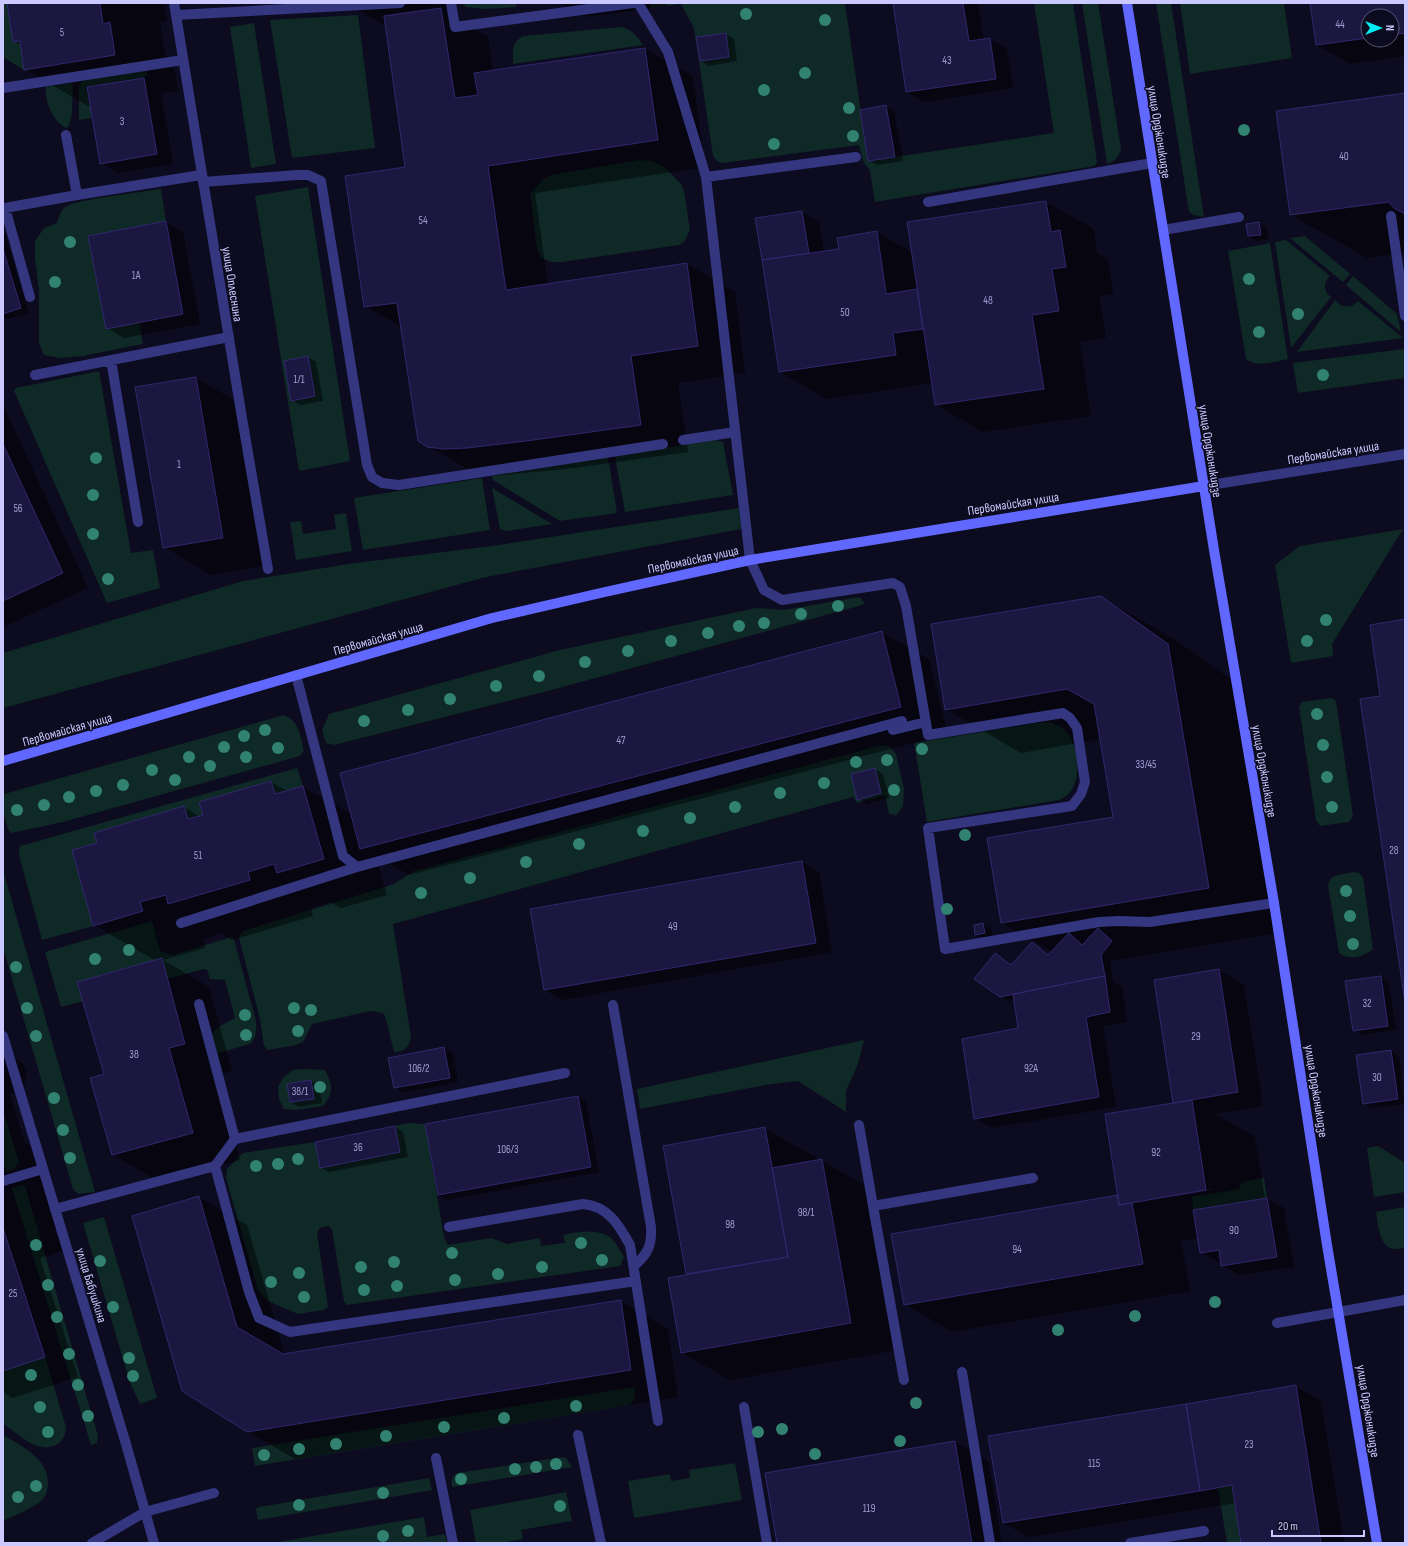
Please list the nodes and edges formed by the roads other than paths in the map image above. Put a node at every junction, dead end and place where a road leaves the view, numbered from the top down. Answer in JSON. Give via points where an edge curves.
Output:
{"nodes":[{"id":1,"x":174,"y":3,"type":"edge"},
{"id":2,"x":400,"y":3,"type":"edge"},
{"id":3,"x":451,"y":3,"type":"edge"},
{"id":4,"x":633,"y":3,"type":"edge"},
{"id":5,"x":638,"y":3,"type":"edge"},
{"id":6,"x":1127,"y":3,"type":"edge"},
{"id":7,"x":176,"y":15,"type":"junction"},
{"id":8,"x":183,"y":60,"type":"junction"},
{"id":9,"x":3,"y":88,"type":"edge"},
{"id":10,"x":66,"y":135,"type":"dead end"},
{"id":11,"x":856,"y":157,"type":"dead end"},
{"id":12,"x":1152,"y":163,"type":"junction"},
{"id":13,"x":706,"y":177,"type":"junction"},
{"id":14,"x":202,"y":179,"type":"junction"},
{"id":15,"x":77,"y":195,"type":"junction"},
{"id":16,"x":928,"y":202,"type":"dead end"},
{"id":17,"x":4,"y":206,"type":"edge"},
{"id":18,"x":1391,"y":216,"type":"dead end"},
{"id":19,"x":1239,"y":217,"type":"dead end"},
{"id":20,"x":1163,"y":230,"type":"junction"},
{"id":21,"x":30,"y":296,"type":"dead end"},
{"id":22,"x":1405,"y":316,"type":"edge"},
{"id":23,"x":229,"y":337,"type":"junction"},
{"id":24,"x":111,"y":360,"type":"junction"},
{"id":25,"x":35,"y":375,"type":"dead end"},
{"id":26,"x":735,"y":432,"type":"junction"},
{"id":27,"x":683,"y":440,"type":"dead end"},
{"id":28,"x":663,"y":444,"type":"dead end"},
{"id":29,"x":1405,"y":454,"type":"edge"},
{"id":30,"x":1204,"y":486,"type":"junction"},
{"id":31,"x":138,"y":522,"type":"dead end"},
{"id":32,"x":750,"y":560,"type":"junction"},
{"id":33,"x":268,"y":569,"type":"dead end"},
{"id":34,"x":296,"y":675,"type":"junction"},
{"id":35,"x":902,"y":721,"type":"dead end"},
{"id":36,"x":926,"y":722,"type":"junction"},
{"id":37,"x":887,"y":725,"type":"junction"},
{"id":38,"x":3,"y":761,"type":"edge"},
{"id":39,"x":357,"y":867,"type":"junction"},
{"id":40,"x":1274,"y":903,"type":"junction"},
{"id":41,"x":181,"y":923,"type":"dead end"},
{"id":42,"x":199,"y":1004,"type":"dead end"},
{"id":43,"x":613,"y":1005,"type":"dead end"},
{"id":44,"x":3,"y":1036,"type":"edge"},
{"id":45,"x":565,"y":1073,"type":"dead end"},
{"id":46,"x":859,"y":1125,"type":"dead end"},
{"id":47,"x":235,"y":1139,"type":"junction"},
{"id":48,"x":215,"y":1166,"type":"junction"},
{"id":49,"x":43,"y":1169,"type":"junction"},
{"id":50,"x":1033,"y":1178,"type":"dead end"},
{"id":51,"x":3,"y":1181,"type":"edge"},
{"id":52,"x":873,"y":1206,"type":"junction"},
{"id":53,"x":55,"y":1209,"type":"junction"},
{"id":54,"x":449,"y":1227,"type":"dead end"},
{"id":55,"x":634,"y":1266,"type":"junction"},
{"id":56,"x":636,"y":1281,"type":"junction"},
{"id":57,"x":1405,"y":1300,"type":"edge"},
{"id":58,"x":1339,"y":1312,"type":"junction"},
{"id":59,"x":1277,"y":1323,"type":"dead end"},
{"id":60,"x":962,"y":1372,"type":"dead end"},
{"id":61,"x":904,"y":1380,"type":"dead end"},
{"id":62,"x":744,"y":1407,"type":"dead end"},
{"id":63,"x":658,"y":1421,"type":"dead end"},
{"id":64,"x":578,"y":1435,"type":"dead end"},
{"id":65,"x":436,"y":1458,"type":"dead end"},
{"id":66,"x":214,"y":1493,"type":"dead end"},
{"id":67,"x":145,"y":1512,"type":"junction"},
{"id":68,"x":1204,"y":1531,"type":"dead end"},
{"id":69,"x":92,"y":1543,"type":"edge"},
{"id":70,"x":154,"y":1543,"type":"edge"},
{"id":71,"x":453,"y":1543,"type":"edge"},
{"id":72,"x":601,"y":1543,"type":"edge"},
{"id":73,"x":767,"y":1543,"type":"edge"},
{"id":74,"x":990,"y":1543,"type":"edge"},
{"id":75,"x":1130,"y":1543,"type":"edge"},
{"id":76,"x":1378,"y":1543,"type":"edge"}],
"edges":[{"from":1,"to":7,"type":"street","name":"улица Оплеснина"},
{"from":2,"to":7,"type":"street"},
{"from":3,"to":4,"type":"street","via":[[455,27]]},
{"from":5,"to":13,"type":"street","via":[[668,52]]},
{"from":6,"to":12,"type":"main road","name":"улица Орджоникидзе"},
{"from":7,"to":8,"type":"street","name":"улица Оплеснина"},
{"from":8,"to":9,"type":"street"},
{"from":8,"to":14,"type":"street","name":"улица Оплеснина"},
{"from":10,"to":15,"type":"street"},
{"from":11,"to":13,"type":"street"},
{"from":12,"to":16,"type":"street"},
{"from":12,"to":20,"type":"main road","name":"улица Орджоникидзе"},
{"from":13,"to":26,"type":"street"},
{"from":14,"to":15,"type":"street"},
{"from":14,"to":23,"type":"street","name":"улица Оплеснина"},
{"from":14,"to":28,"type":"street","via":[[308,175],[321,181],[367,465],[372,477],[382,483],[399,485]]},
{"from":15,"to":17,"type":"street"},
{"from":17,"to":21,"type":"street"},
{"from":18,"to":22,"type":"street"},
{"from":19,"to":20,"type":"street"},
{"from":20,"to":30,"type":"main road","name":"улица Орджоникидзе"},
{"from":23,"to":24,"type":"street"},
{"from":23,"to":33,"type":"street","name":"улица Оплеснина"},
{"from":24,"to":25,"type":"street"},
{"from":24,"to":31,"type":"street"},
{"from":26,"to":27,"type":"street"},
{"from":26,"to":32,"type":"street"},
{"from":29,"to":30,"type":"street","name":"Первомайская улица"},
{"from":30,"to":32,"type":"main road","name":"Первомайская улица"},
{"from":30,"to":40,"type":"main road","name":"улица Орджоникидзе"},
{"from":32,"to":34,"type":"main road","name":"Первомайская улица","via":[[492,618]]},
{"from":32,"to":36,"type":"street","via":[[764,590],[782,600],[893,583],[900,587],[906,606]]},
{"from":34,"to":38,"type":"main road","name":"Первомайская улица"},
{"from":34,"to":39,"type":"street","via":[[344,856]]},
{"from":35,"to":37,"type":"street"},
{"from":36,"to":37,"type":"street","via":[[889,731]]},
{"from":36,"to":40,"type":"street","via":[[928,735],[1063,713],[1077,728],[1085,782],[1072,806],[928,828],[945,949],[1099,922],[1150,922]]},
{"from":37,"to":39,"type":"street"},
{"from":39,"to":41,"type":"street"},
{"from":40,"to":58,"type":"main road","name":"улица Орджоникидзе"},
{"from":42,"to":47,"type":"street"},
{"from":43,"to":55,"type":"street","via":[[651,1227],[651,1237],[644,1257]]},
{"from":44,"to":49,"type":"street","name":"улица Бабушкина"},
{"from":45,"to":47,"type":"street"},
{"from":46,"to":52,"type":"street"},
{"from":47,"to":48,"type":"street"},
{"from":48,"to":53,"type":"street"},
{"from":48,"to":56,"type":"street","via":[[249,1292],[259,1318],[290,1332]]},
{"from":49,"to":51,"type":"street"},
{"from":49,"to":53,"type":"street","name":"улица Бабушкина"},
{"from":50,"to":52,"type":"street"},
{"from":52,"to":61,"type":"street"},
{"from":53,"to":67,"type":"street","name":"улица Бабушкина"},
{"from":54,"to":55,"type":"street","via":[[583,1204],[593,1205],[609,1215],[621,1229],[630,1245]]},
{"from":55,"to":56,"type":"street"},
{"from":56,"to":63,"type":"street"},
{"from":57,"to":58,"type":"street"},
{"from":58,"to":59,"type":"street"},
{"from":58,"to":76,"type":"main road","name":"улица Орджоникидзе"},
{"from":60,"to":74,"type":"street"},
{"from":62,"to":73,"type":"street"},
{"from":64,"to":72,"type":"street"},
{"from":65,"to":71,"type":"street"},
{"from":66,"to":67,"type":"street"},
{"from":67,"to":69,"type":"street"},
{"from":67,"to":70,"type":"street","name":"улица Бабушкина"},
{"from":68,"to":75,"type":"street"}]}
